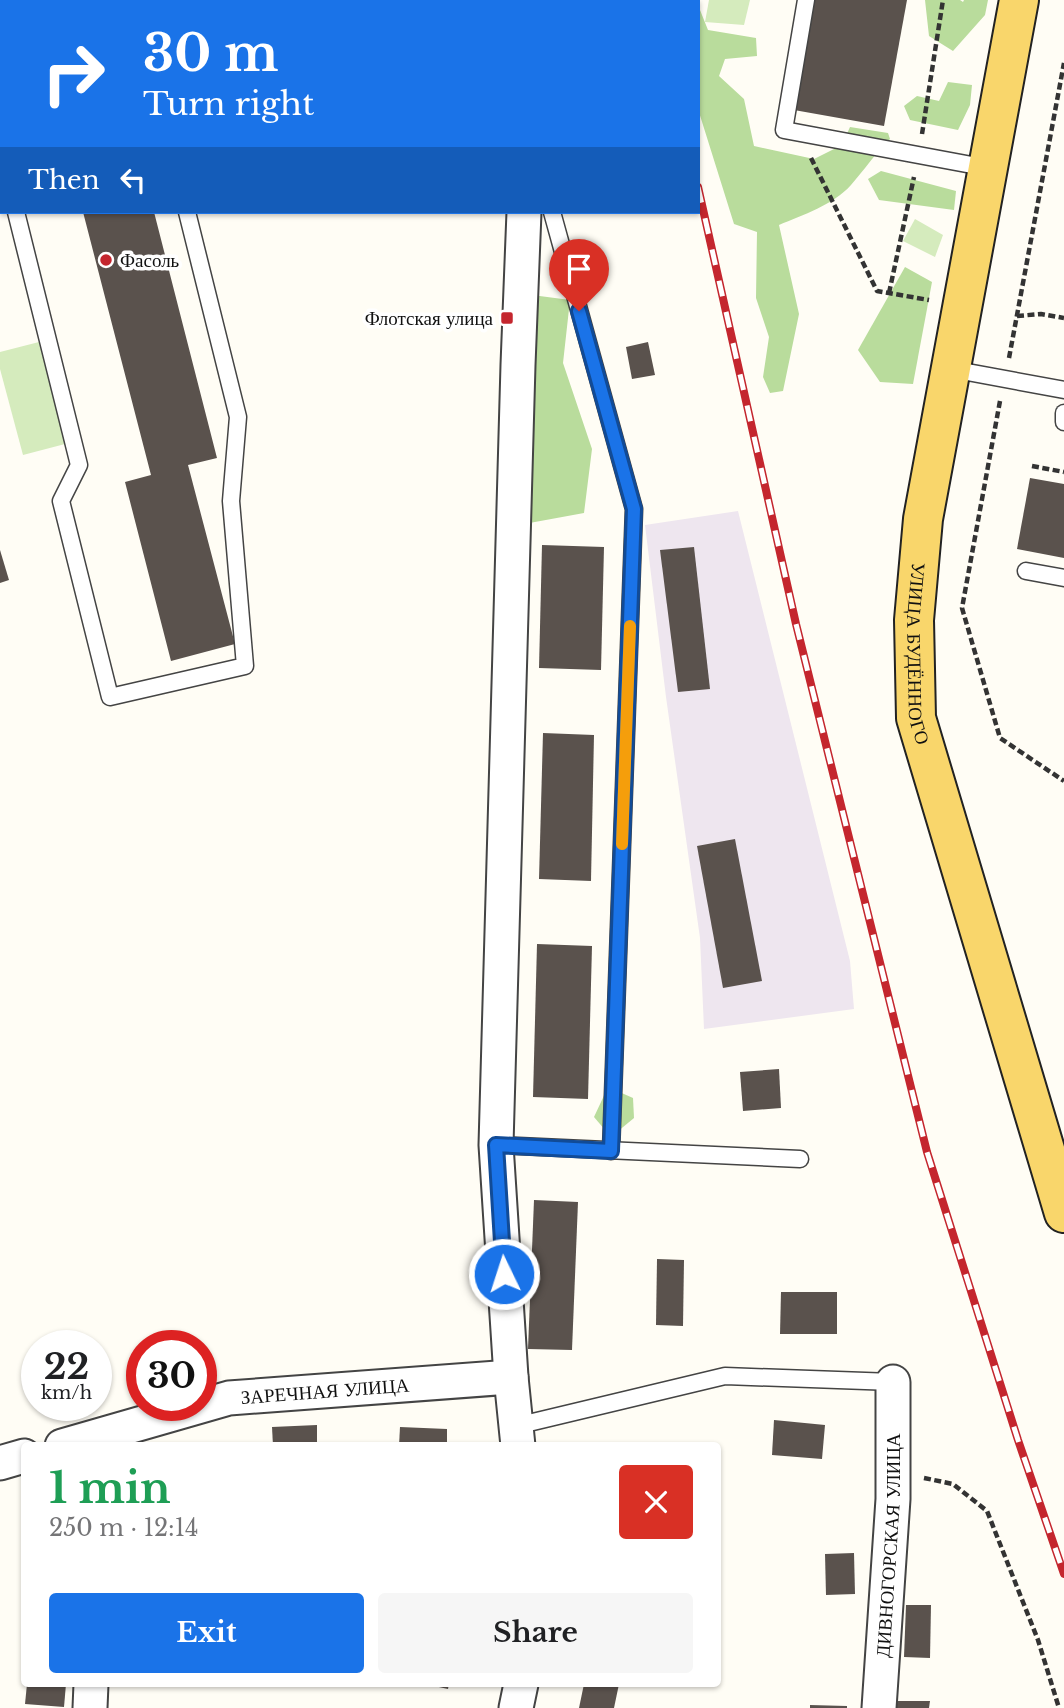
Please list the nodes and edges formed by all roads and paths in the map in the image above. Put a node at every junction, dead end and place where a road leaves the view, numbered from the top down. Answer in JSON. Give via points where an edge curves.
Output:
{"nodes":[{"id":1,"x":806,"y":0,"type":"edge"},
{"id":2,"x":1020,"y":0,"type":"edge"},
{"id":3,"x":1064,"y":63,"type":"edge"},
{"id":4,"x":799,"y":133,"type":"junction"},
{"id":5,"x":988,"y":168,"type":"junction"},
{"id":6,"x":16,"y":214,"type":"edge"},
{"id":7,"x":187,"y":214,"type":"edge"},
{"id":8,"x":524,"y":214,"type":"edge"},
{"id":9,"x":553,"y":214,"type":"edge"},
{"id":10,"x":930,"y":300,"type":"dead end"},
{"id":11,"x":1017,"y":316,"type":"junction"},
{"id":12,"x":1064,"y":318,"type":"edge"},
{"id":13,"x":951,"y":369,"type":"junction"},
{"id":14,"x":1004,"y":379,"type":"junction"},
{"id":15,"x":1064,"y":390,"type":"edge"},
{"id":16,"x":1064,"y":413,"type":"edge"},
{"id":17,"x":1064,"y":422,"type":"edge"},
{"id":18,"x":1032,"y":466,"type":"dead end"},
{"id":19,"x":1064,"y":472,"type":"edge"},
{"id":20,"x":1026,"y":571,"type":"dead end"},
{"id":21,"x":1064,"y":578,"type":"edge"},
{"id":22,"x":1064,"y":781,"type":"edge"},
{"id":23,"x":496,"y":1145,"type":"junction"},
{"id":24,"x":611,"y":1151,"type":"junction"},
{"id":25,"x":800,"y":1159,"type":"dead end"},
{"id":26,"x":1064,"y":1213,"type":"edge"},
{"id":27,"x":511,"y":1377,"type":"junction"},
{"id":28,"x":894,"y":1382,"type":"joint"},
{"id":29,"x":517,"y":1436,"type":"edge"},
{"id":30,"x":107,"y":1439,"type":"edge"},
{"id":31,"x":88,"y":1442,"type":"edge"},
{"id":32,"x":21,"y":1457,"type":"edge"},
{"id":33,"x":0,"y":1463,"type":"edge"},
{"id":34,"x":893,"y":1472,"type":"junction"},
{"id":35,"x":92,"y":1687,"type":"edge"},
{"id":36,"x":520,"y":1687,"type":"edge"},
{"id":37,"x":90,"y":1708,"type":"edge"},
{"id":38,"x":516,"y":1708,"type":"edge"},
{"id":39,"x":879,"y":1708,"type":"edge"},
{"id":40,"x":1059,"y":1708,"type":"edge"}],
"edges":[{"from":1,"to":4,"type":"lane","via":[[784,131]]},
{"from":2,"to":5,"type":"main road","name":"УЛИЦА БУДЁННОГО"},
{"from":3,"to":11,"type":"path"},
{"from":4,"to":5,"type":"lane"},
{"from":4,"to":10,"type":"path","via":[[877,291]]},
{"from":5,"to":13,"type":"main road","name":"УЛИЦА БУДЁННОГО"},
{"from":6,"to":7,"type":"lane","via":[[79,465],[61,501],[110,697],[245,666],[231,500],[238,417]]},
{"from":8,"to":23,"type":"street"},
{"from":9,"to":24,"type":"lane","via":[[634,509]]},
{"from":11,"to":12,"type":"path"},
{"from":11,"to":14,"type":"path"},
{"from":13,"to":14,"type":"lane"},
{"from":13,"to":26,"type":"main road","name":"УЛИЦА БУДЁННОГО","via":[[923,519],[914,620],[916,718]]},
{"from":14,"to":15,"type":"lane"},
{"from":14,"to":22,"type":"path","via":[[962,608],[1000,738]]},
{"from":16,"to":17,"type":"lane"},
{"from":18,"to":19,"type":"path"},
{"from":20,"to":21,"type":"lane"},
{"from":23,"to":24,"type":"lane"},
{"from":23,"to":27,"type":"street"},
{"from":24,"to":25,"type":"lane"},
{"from":27,"to":29,"type":"street"},
{"from":27,"to":30,"type":"street","name":"ЗАРЕЧНАЯ УЛИЦА","via":[[229,1398]]},
{"from":28,"to":29,"type":"lane","via":[[725,1377]]},
{"from":28,"to":34,"type":"street","name":"ДИВНОГОРСКАЯ УЛИЦА"},
{"from":30,"to":31,"type":"street","name":"ЗАРЕЧНАЯ УЛИЦА"},
{"from":32,"to":33,"type":"street"},
{"from":34,"to":39,"type":"street","name":"ДИВНОГОРСКАЯ УЛИЦА"},
{"from":34,"to":40,"type":"path","via":[[953,1484],[986,1511],[1038,1640]]},
{"from":35,"to":37,"type":"street"},
{"from":36,"to":38,"type":"street"}]}
